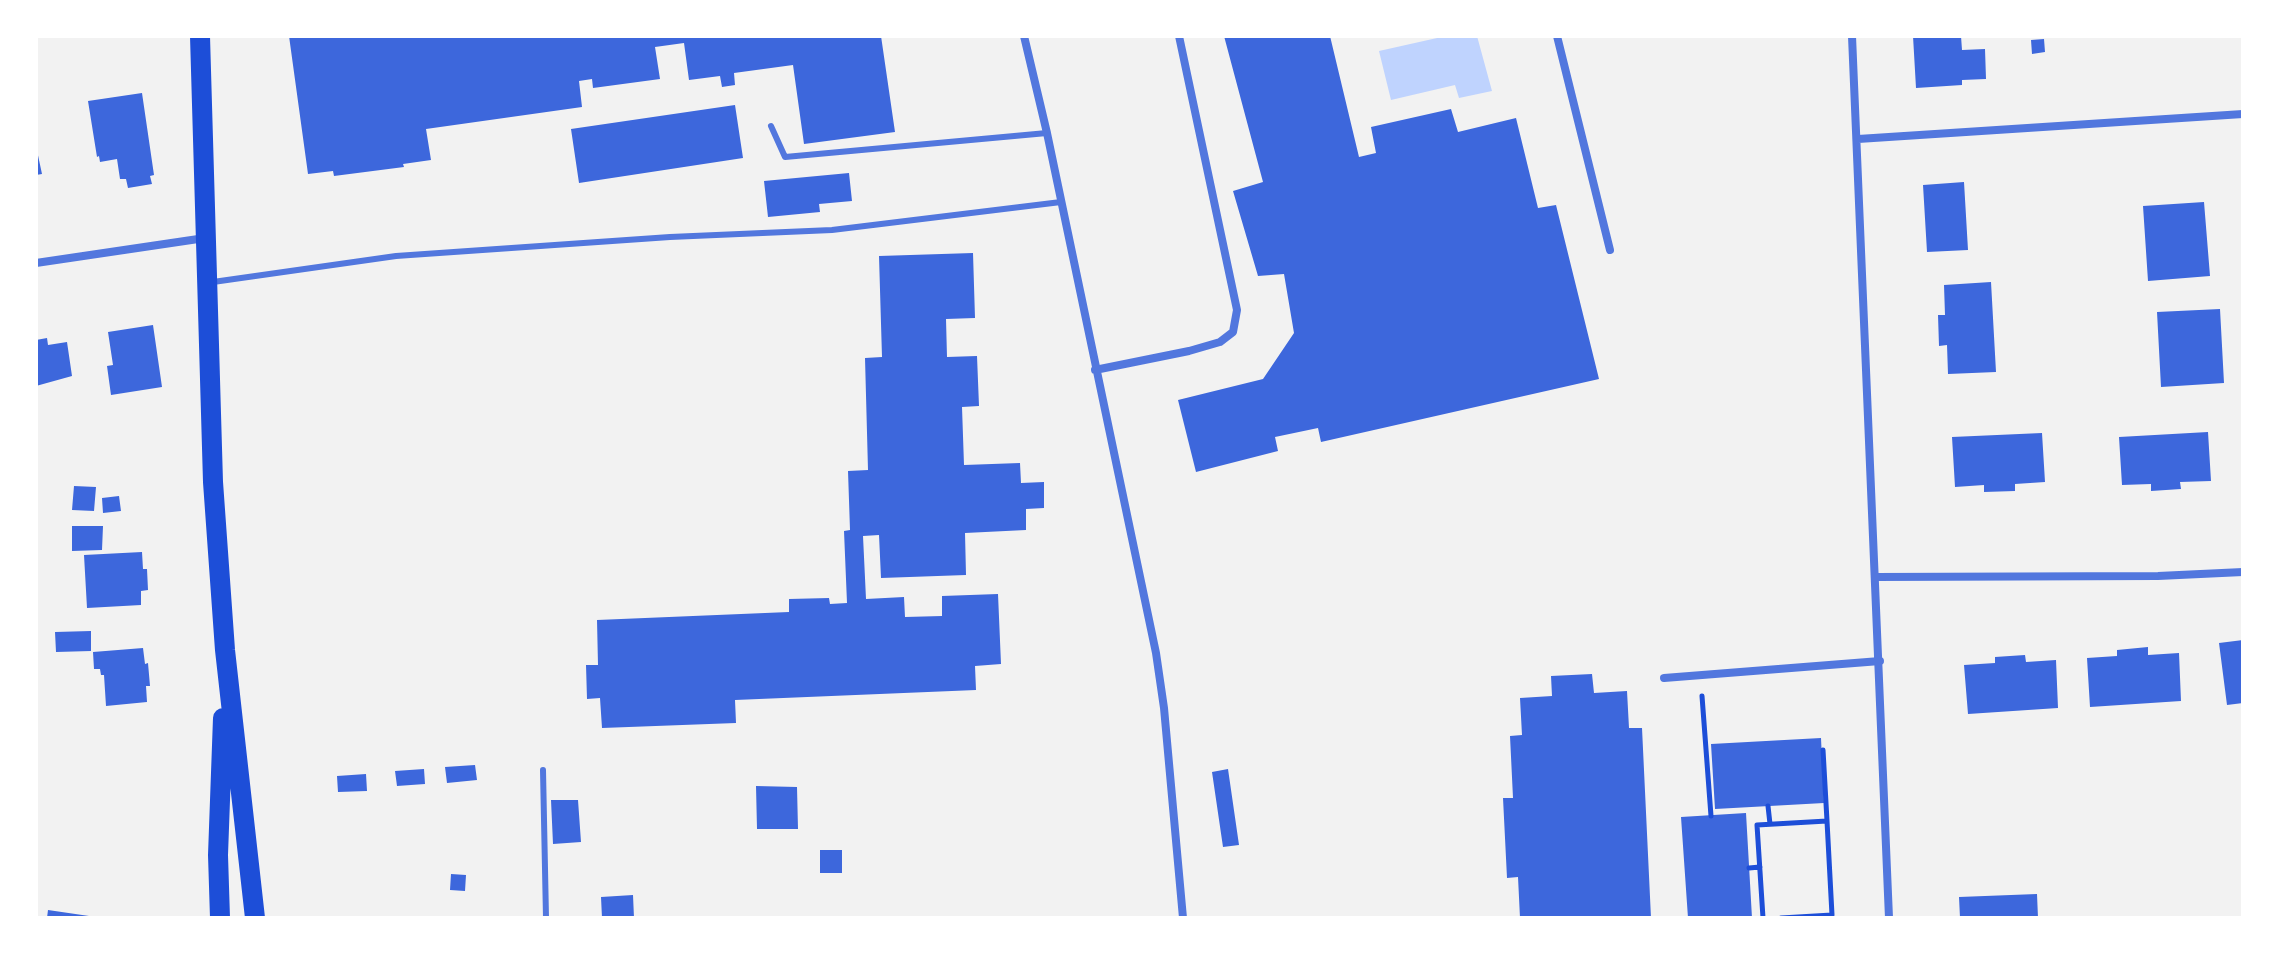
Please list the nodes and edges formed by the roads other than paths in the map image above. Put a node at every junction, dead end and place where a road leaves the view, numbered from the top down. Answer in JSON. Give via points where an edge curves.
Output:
{"nodes":[{"id":1,"x":200,"y":36,"type":"edge"},
{"id":2,"x":1024,"y":36,"type":"edge"},
{"id":3,"x":1179,"y":36,"type":"edge"},
{"id":4,"x":1557,"y":36,"type":"edge"},
{"id":5,"x":1852,"y":36,"type":"edge"},
{"id":6,"x":2243,"y":114,"type":"edge"},
{"id":7,"x":771,"y":126,"type":"dead end"},
{"id":8,"x":1047,"y":133,"type":"junction"},
{"id":9,"x":1858,"y":139,"type":"junction"},
{"id":10,"x":1061,"y":202,"type":"junction"},
{"id":11,"x":207,"y":238,"type":"junction"},
{"id":12,"x":1610,"y":250,"type":"dead end"},
{"id":13,"x":36,"y":263,"type":"edge"},
{"id":14,"x":208,"y":283,"type":"junction"},
{"id":15,"x":1095,"y":370,"type":"junction"},
{"id":16,"x":2243,"y":572,"type":"edge"},
{"id":17,"x":1876,"y":577,"type":"junction"},
{"id":18,"x":225,"y":650,"type":"junction"},
{"id":19,"x":1880,"y":661,"type":"junction"},
{"id":20,"x":1664,"y":678,"type":"dead end"},
{"id":21,"x":543,"y":770,"type":"dead end"},
{"id":22,"x":220,"y":918,"type":"edge"},
{"id":23,"x":255,"y":918,"type":"edge"},
{"id":24,"x":546,"y":918,"type":"edge"},
{"id":25,"x":1183,"y":918,"type":"edge"},
{"id":26,"x":1889,"y":918,"type":"edge"}],
"edges":[{"from":1,"to":11,"type":"main road"},
{"from":2,"to":8,"type":"street"},
{"from":3,"to":15,"type":"street","via":[[1237,310],[1233,332],[1220,342],[1189,351]]},
{"from":4,"to":12,"type":"street"},
{"from":5,"to":9,"type":"street"},
{"from":6,"to":9,"type":"street"},
{"from":7,"to":8,"type":"lane","via":[[785,157]]},
{"from":8,"to":10,"type":"street"},
{"from":9,"to":17,"type":"street"},
{"from":10,"to":14,"type":"lane","via":[[832,230],[396,256]]},
{"from":10,"to":15,"type":"street"},
{"from":11,"to":13,"type":"street"},
{"from":11,"to":14,"type":"main road"},
{"from":14,"to":18,"type":"main road","via":[[213,482]]},
{"from":15,"to":25,"type":"street","via":[[1156,653]]},
{"from":16,"to":17,"type":"street"},
{"from":17,"to":19,"type":"street"},
{"from":18,"to":22,"type":"main road"},
{"from":18,"to":23,"type":"main road"},
{"from":19,"to":20,"type":"street"},
{"from":19,"to":26,"type":"street"},
{"from":21,"to":24,"type":"lane"}]}
